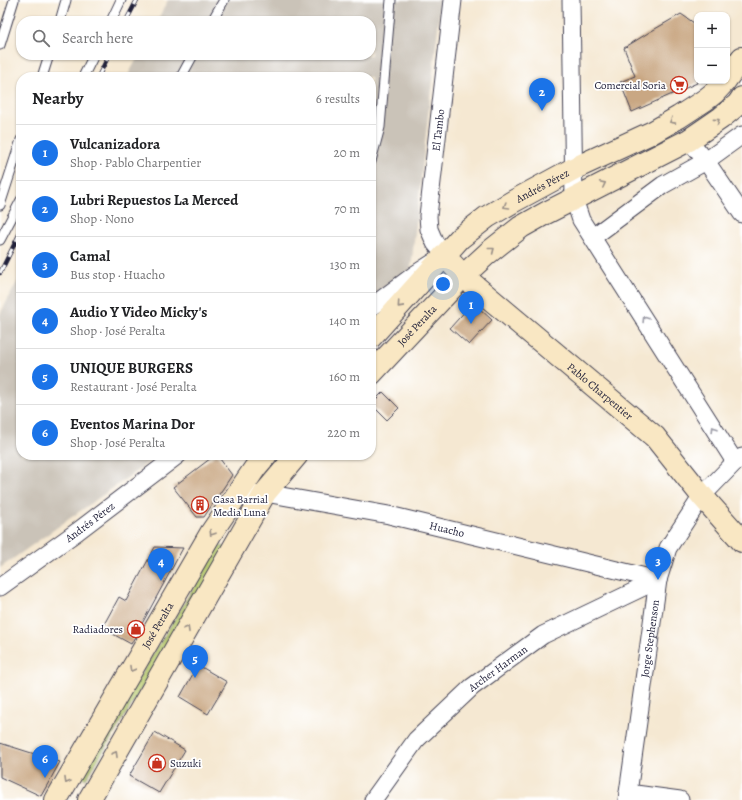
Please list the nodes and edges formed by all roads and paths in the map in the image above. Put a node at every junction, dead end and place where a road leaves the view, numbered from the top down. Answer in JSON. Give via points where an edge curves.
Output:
{"nodes":[{"id":1,"x":14,"y":0,"type":"edge"},
{"id":2,"x":66,"y":0,"type":"edge"},
{"id":3,"x":121,"y":0,"type":"edge"},
{"id":4,"x":224,"y":0,"type":"edge"},
{"id":5,"x":391,"y":0,"type":"edge"},
{"id":6,"x":453,"y":0,"type":"edge"},
{"id":7,"x":571,"y":0,"type":"edge"},
{"id":8,"x":61,"y":16,"type":"edge"},
{"id":9,"x":113,"y":16,"type":"edge"},
{"id":10,"x":215,"y":16,"type":"edge"},
{"id":11,"x":0,"y":45,"type":"edge"},
{"id":12,"x":742,"y":58,"type":"edge"},
{"id":13,"x":47,"y":60,"type":"edge"},
{"id":14,"x":92,"y":60,"type":"edge"},
{"id":15,"x":191,"y":60,"type":"edge"},
{"id":16,"x":44,"y":72,"type":"edge"},
{"id":17,"x":86,"y":72,"type":"edge"},
{"id":18,"x":187,"y":72,"type":"edge"},
{"id":19,"x":730,"y":74,"type":"edge"},
{"id":20,"x":722,"y":84,"type":"edge"},
{"id":21,"x":742,"y":98,"type":"edge"},
{"id":22,"x":742,"y":135,"type":"edge"},
{"id":23,"x":689,"y":140,"type":"junction"},
{"id":24,"x":376,"y":142,"type":"edge"},
{"id":25,"x":16,"y":155,"type":"edge"},
{"id":26,"x":706,"y":161,"type":"junction"},
{"id":27,"x":573,"y":169,"type":"junction"},
{"id":28,"x":574,"y":199,"type":"junction"},
{"id":29,"x":0,"y":205,"type":"edge"},
{"id":30,"x":16,"y":210,"type":"edge"},
{"id":31,"x":742,"y":214,"type":"edge"},
{"id":32,"x":593,"y":237,"type":"junction"},
{"id":33,"x":0,"y":240,"type":"edge"},
{"id":34,"x":445,"y":255,"type":"junction"},
{"id":35,"x":463,"y":276,"type":"junction"},
{"id":36,"x":376,"y":303,"type":"edge"},
{"id":37,"x":376,"y":331,"type":"edge"},
{"id":38,"x":376,"y":369,"type":"edge"},
{"id":39,"x":171,"y":460,"type":"edge"},
{"id":40,"x":262,"y":460,"type":"edge"},
{"id":41,"x":293,"y":460,"type":"edge"},
{"id":42,"x":739,"y":460,"type":"edge"},
{"id":43,"x":265,"y":493,"type":"junction"},
{"id":44,"x":702,"y":496,"type":"junction"},
{"id":45,"x":235,"y":498,"type":"junction"},
{"id":46,"x":742,"y":541,"type":"edge"},
{"id":47,"x":658,"y":580,"type":"junction"},
{"id":48,"x":0,"y":587,"type":"edge"},
{"id":49,"x":627,"y":796,"type":"edge"},
{"id":50,"x":56,"y":800,"type":"edge"},
{"id":51,"x":89,"y":800,"type":"edge"},
{"id":52,"x":372,"y":800,"type":"edge"},
{"id":53,"x":680,"y":800,"type":"edge"}],
"edges":[{"from":1,"to":11,"type":"lane"},
{"from":2,"to":8,"type":"lane"},
{"from":3,"to":9,"type":"lane"},
{"from":4,"to":10,"type":"lane"},
{"from":5,"to":24,"type":"lane","via":[[380,127]]},
{"from":6,"to":34,"type":"street","name":"El Tambo","via":[[428,216],[429,229],[435,243]]},
{"from":7,"to":27,"type":"street"},
{"from":12,"to":19,"type":"main road"},
{"from":13,"to":16,"type":"lane"},
{"from":14,"to":17,"type":"lane"},
{"from":15,"to":18,"type":"lane"},
{"from":20,"to":27,"type":"main road","name":"Andrés Pérez","one_way":true,"via":[[710,96],[653,132]]},
{"from":23,"to":21,"type":"main road","one_way":true,"via":[[721,118]]},
{"from":22,"to":26,"type":"street"},
{"from":23,"to":26,"type":"street"},
{"from":28,"to":23,"type":"main road","one_way":true},
{"from":25,"to":29,"type":"lane"},
{"from":26,"to":31,"type":"street"},
{"from":26,"to":32,"type":"street","via":[[663,185]]},
{"from":27,"to":28,"type":"street"},
{"from":27,"to":34,"type":"main road","name":"Andrés Pérez","one_way":true,"via":[[487,217],[460,238]]},
{"from":28,"to":32,"type":"street","via":[[581,220]]},
{"from":35,"to":28,"type":"main road","one_way":true,"via":[[521,227]]},
{"from":30,"to":33,"type":"lane"},
{"from":42,"to":32,"type":"street","one_way":true},
{"from":34,"to":35,"type":"main road","name":"Pablo Charpentier"},
{"from":34,"to":36,"type":"street","name":"Andrés Pérez"},
{"from":34,"to":37,"type":"main road","one_way":true},
{"from":35,"to":38,"type":"main road","name":"José Peralta"},
{"from":35,"to":44,"type":"main road","name":"Pablo Charpentier","via":[[655,437]]},
{"from":39,"to":48,"type":"street","name":"Andrés Pérez"},
{"from":40,"to":45,"type":"main road","name":"José Peralta"},
{"from":41,"to":43,"type":"main road"},
{"from":42,"to":44,"type":"street","name":"Jorge Stephenson"},
{"from":43,"to":45,"type":"street","name":"Huacho"},
{"from":43,"to":47,"type":"street","name":"Huacho","via":[[389,515]]},
{"from":51,"to":43,"type":"main road","one_way":true},
{"from":44,"to":46,"type":"main road","name":"Pablo Charpentier"},
{"from":44,"to":47,"type":"street","name":"Jorge Stephenson","via":[[668,548]]},
{"from":45,"to":50,"type":"main road","name":"José Peralta","one_way":true},
{"from":47,"to":49,"type":"street","name":"Jorge Stephenson"},
{"from":47,"to":52,"type":"street","name":"Archer Harman","via":[[543,635],[472,687],[416,740]]},
{"from":49,"to":53,"type":"street"}]}
